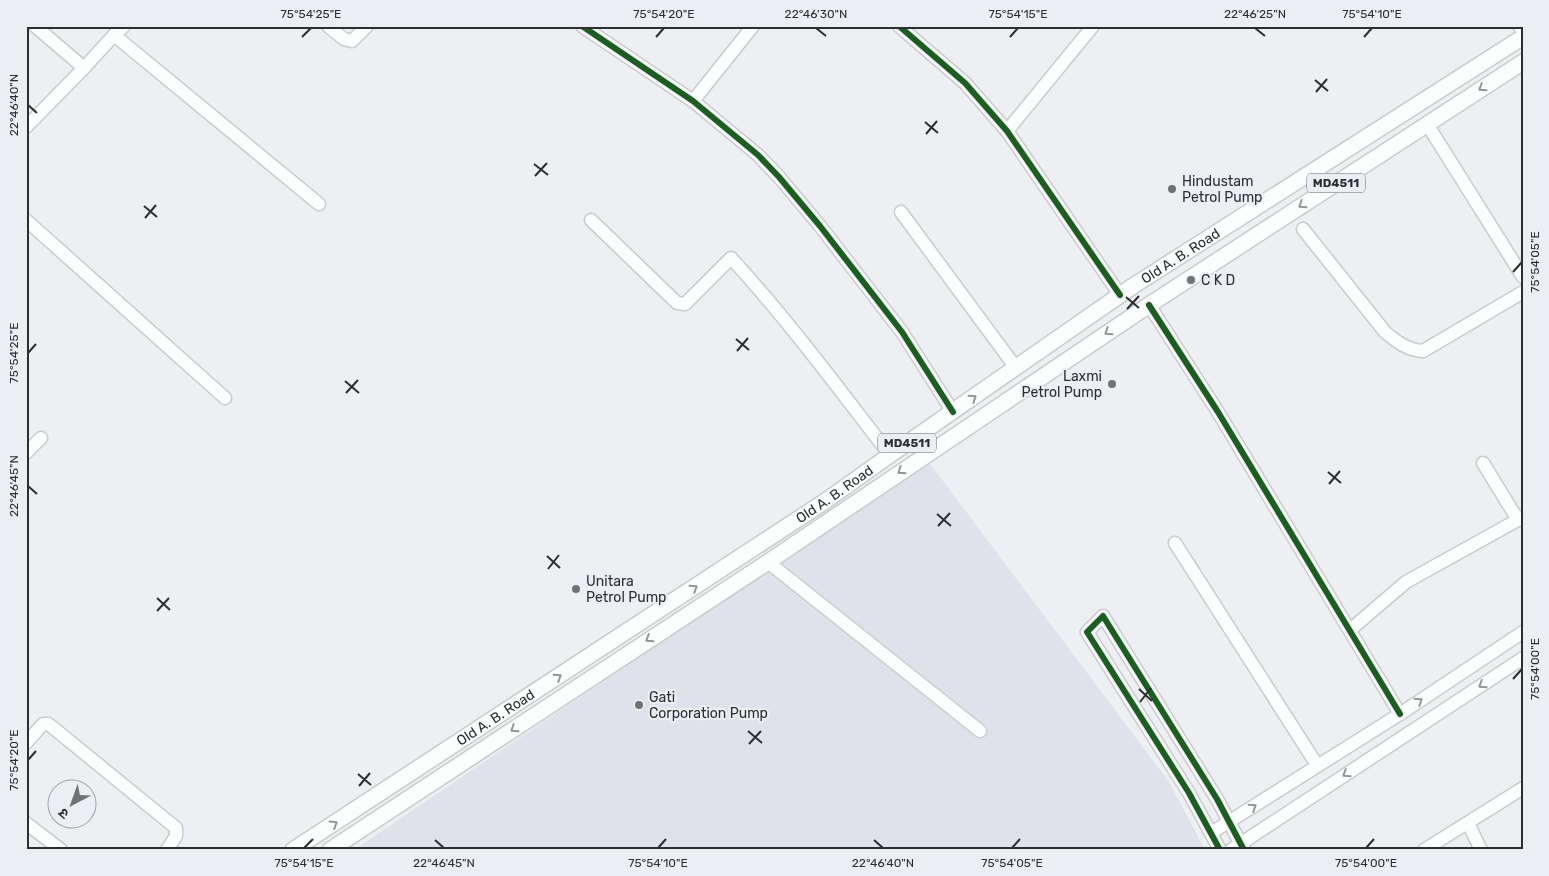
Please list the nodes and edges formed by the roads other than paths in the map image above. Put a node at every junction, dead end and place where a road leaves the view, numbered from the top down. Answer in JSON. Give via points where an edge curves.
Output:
{"nodes":[{"id":1,"x":35,"y":26,"type":"edge"},
{"id":2,"x":124,"y":26,"type":"edge"},
{"id":3,"x":328,"y":26,"type":"edge"},
{"id":4,"x":367,"y":26,"type":"edge"},
{"id":5,"x":582,"y":26,"type":"edge"},
{"id":6,"x":753,"y":26,"type":"edge"},
{"id":7,"x":899,"y":26,"type":"edge"},
{"id":8,"x":1092,"y":26,"type":"edge"},
{"id":9,"x":1519,"y":26,"type":"edge"},
{"id":10,"x":1523,"y":30,"type":"edge"},
{"id":11,"x":114,"y":35,"type":"junction"},
{"id":12,"x":1523,"y":38,"type":"edge"},
{"id":13,"x":1523,"y":62,"type":"edge"},
{"id":14,"x":84,"y":68,"type":"junction"},
{"id":15,"x":693,"y":101,"type":"junction"},
{"id":16,"x":1427,"y":124,"type":"junction"},
{"id":17,"x":26,"y":127,"type":"edge"},
{"id":18,"x":1007,"y":131,"type":"junction"},
{"id":19,"x":319,"y":204,"type":"dead end"},
{"id":20,"x":900,"y":212,"type":"dead end"},
{"id":21,"x":26,"y":220,"type":"edge"},
{"id":22,"x":591,"y":220,"type":"dead end"},
{"id":23,"x":1303,"y":229,"type":"dead end"},
{"id":24,"x":1523,"y":278,"type":"edge"},
{"id":25,"x":1523,"y":292,"type":"edge"},
{"id":26,"x":1120,"y":295,"type":"junction"},
{"id":27,"x":1149,"y":305,"type":"junction"},
{"id":28,"x":1016,"y":368,"type":"junction"},
{"id":29,"x":226,"y":398,"type":"dead end"},
{"id":30,"x":953,"y":412,"type":"junction"},
{"id":31,"x":41,"y":438,"type":"dead end"},
{"id":32,"x":26,"y":453,"type":"edge"},
{"id":33,"x":890,"y":455,"type":"junction"},
{"id":34,"x":1483,"y":463,"type":"dead end"},
{"id":35,"x":1520,"y":519,"type":"edge"},
{"id":36,"x":1175,"y":543,"type":"dead end"},
{"id":37,"x":768,"y":562,"type":"junction"},
{"id":38,"x":1350,"y":630,"type":"junction"},
{"id":39,"x":1523,"y":632,"type":"edge"},
{"id":40,"x":1523,"y":658,"type":"edge"},
{"id":41,"x":1400,"y":714,"type":"junction"},
{"id":42,"x":980,"y":731,"type":"dead end"},
{"id":43,"x":26,"y":743,"type":"edge"},
{"id":44,"x":1317,"y":765,"type":"junction"},
{"id":45,"x":1523,"y":788,"type":"edge"},
{"id":46,"x":1230,"y":822,"type":"junction"},
{"id":47,"x":26,"y":823,"type":"edge"},
{"id":48,"x":1468,"y":824,"type":"junction"},
{"id":49,"x":1212,"y":833,"type":"junction"},
{"id":50,"x":1239,"y":848,"type":"edge"},
{"id":51,"x":60,"y":850,"type":"edge"},
{"id":52,"x":167,"y":850,"type":"edge"},
{"id":53,"x":293,"y":850,"type":"edge"},
{"id":54,"x":330,"y":850,"type":"edge"},
{"id":55,"x":1220,"y":850,"type":"edge"},
{"id":56,"x":1424,"y":850,"type":"edge"},
{"id":57,"x":1481,"y":850,"type":"edge"}],
"edges":[{"from":1,"to":14,"type":"street"},
{"from":2,"to":11,"type":"street"},
{"from":3,"to":4,"type":"street","via":[[344,39],[352,41]]},
{"from":5,"to":15,"type":"street"},
{"from":6,"to":15,"type":"street"},
{"from":7,"to":18,"type":"street","via":[[965,83]]},
{"from":8,"to":18,"type":"street"},
{"from":9,"to":10,"type":"street"},
{"from":11,"to":14,"type":"street"},
{"from":11,"to":19,"type":"street"},
{"from":12,"to":26,"type":"main road","name":"Old A. B. Road","number":"MD4511"},
{"from":13,"to":16,"type":"main road","name":"Old A. B. Road","number":"MD4511","one_way":true},
{"from":14,"to":17,"type":"street"},
{"from":15,"to":30,"type":"street","via":[[758,155],[779,177],[902,332]]},
{"from":16,"to":24,"type":"street"},
{"from":16,"to":27,"type":"main road","name":"Old A. B. Road","number":"MD4511","one_way":true},
{"from":18,"to":26,"type":"street"},
{"from":20,"to":28,"type":"street"},
{"from":21,"to":29,"type":"street"},
{"from":22,"to":33,"type":"street","via":[[676,303],[685,304],[731,258]]},
{"from":23,"to":25,"type":"street","via":[[1385,332],[1413,350],[1424,350]]},
{"from":26,"to":28,"type":"main road","name":"Old A. B. Road","number":"MD4511"},
{"from":27,"to":37,"type":"main road","name":"Old A. B. Road","number":"MD4511","one_way":true},
{"from":27,"to":38,"type":"street"},
{"from":30,"to":28,"type":"main road","name":"Old A. B. Road","number":"MD4511","one_way":true},
{"from":30,"to":33,"type":"main road","name":"Old A. B. Road","number":"MD4511"},
{"from":31,"to":32,"type":"street"},
{"from":53,"to":33,"type":"main road","name":"Old A. B. Road","number":"MD4511","one_way":true,"via":[[824,502]]},
{"from":34,"to":35,"type":"street"},
{"from":35,"to":38,"type":"street","via":[[1406,582]]},
{"from":36,"to":44,"type":"street"},
{"from":37,"to":42,"type":"street"},
{"from":37,"to":54,"type":"main road","name":"Old A. B. Road","number":"MD4511","one_way":true},
{"from":38,"to":41,"type":"street"},
{"from":41,"to":39,"type":"street","one_way":true},
{"from":40,"to":50,"type":"street","one_way":true},
{"from":41,"to":44,"type":"street"},
{"from":43,"to":52,"type":"street","via":[[43,724],[51,726],[176,828],[176,836]]},
{"from":46,"to":44,"type":"street","one_way":true},
{"from":45,"to":48,"type":"street"},
{"from":46,"to":49,"type":"street"},
{"from":46,"to":49,"type":"street","via":[[1103,616],[1087,632]]},
{"from":46,"to":50,"type":"street"},
{"from":47,"to":51,"type":"street"},
{"from":48,"to":56,"type":"street"},
{"from":48,"to":57,"type":"street"},
{"from":49,"to":55,"type":"street"}]}
